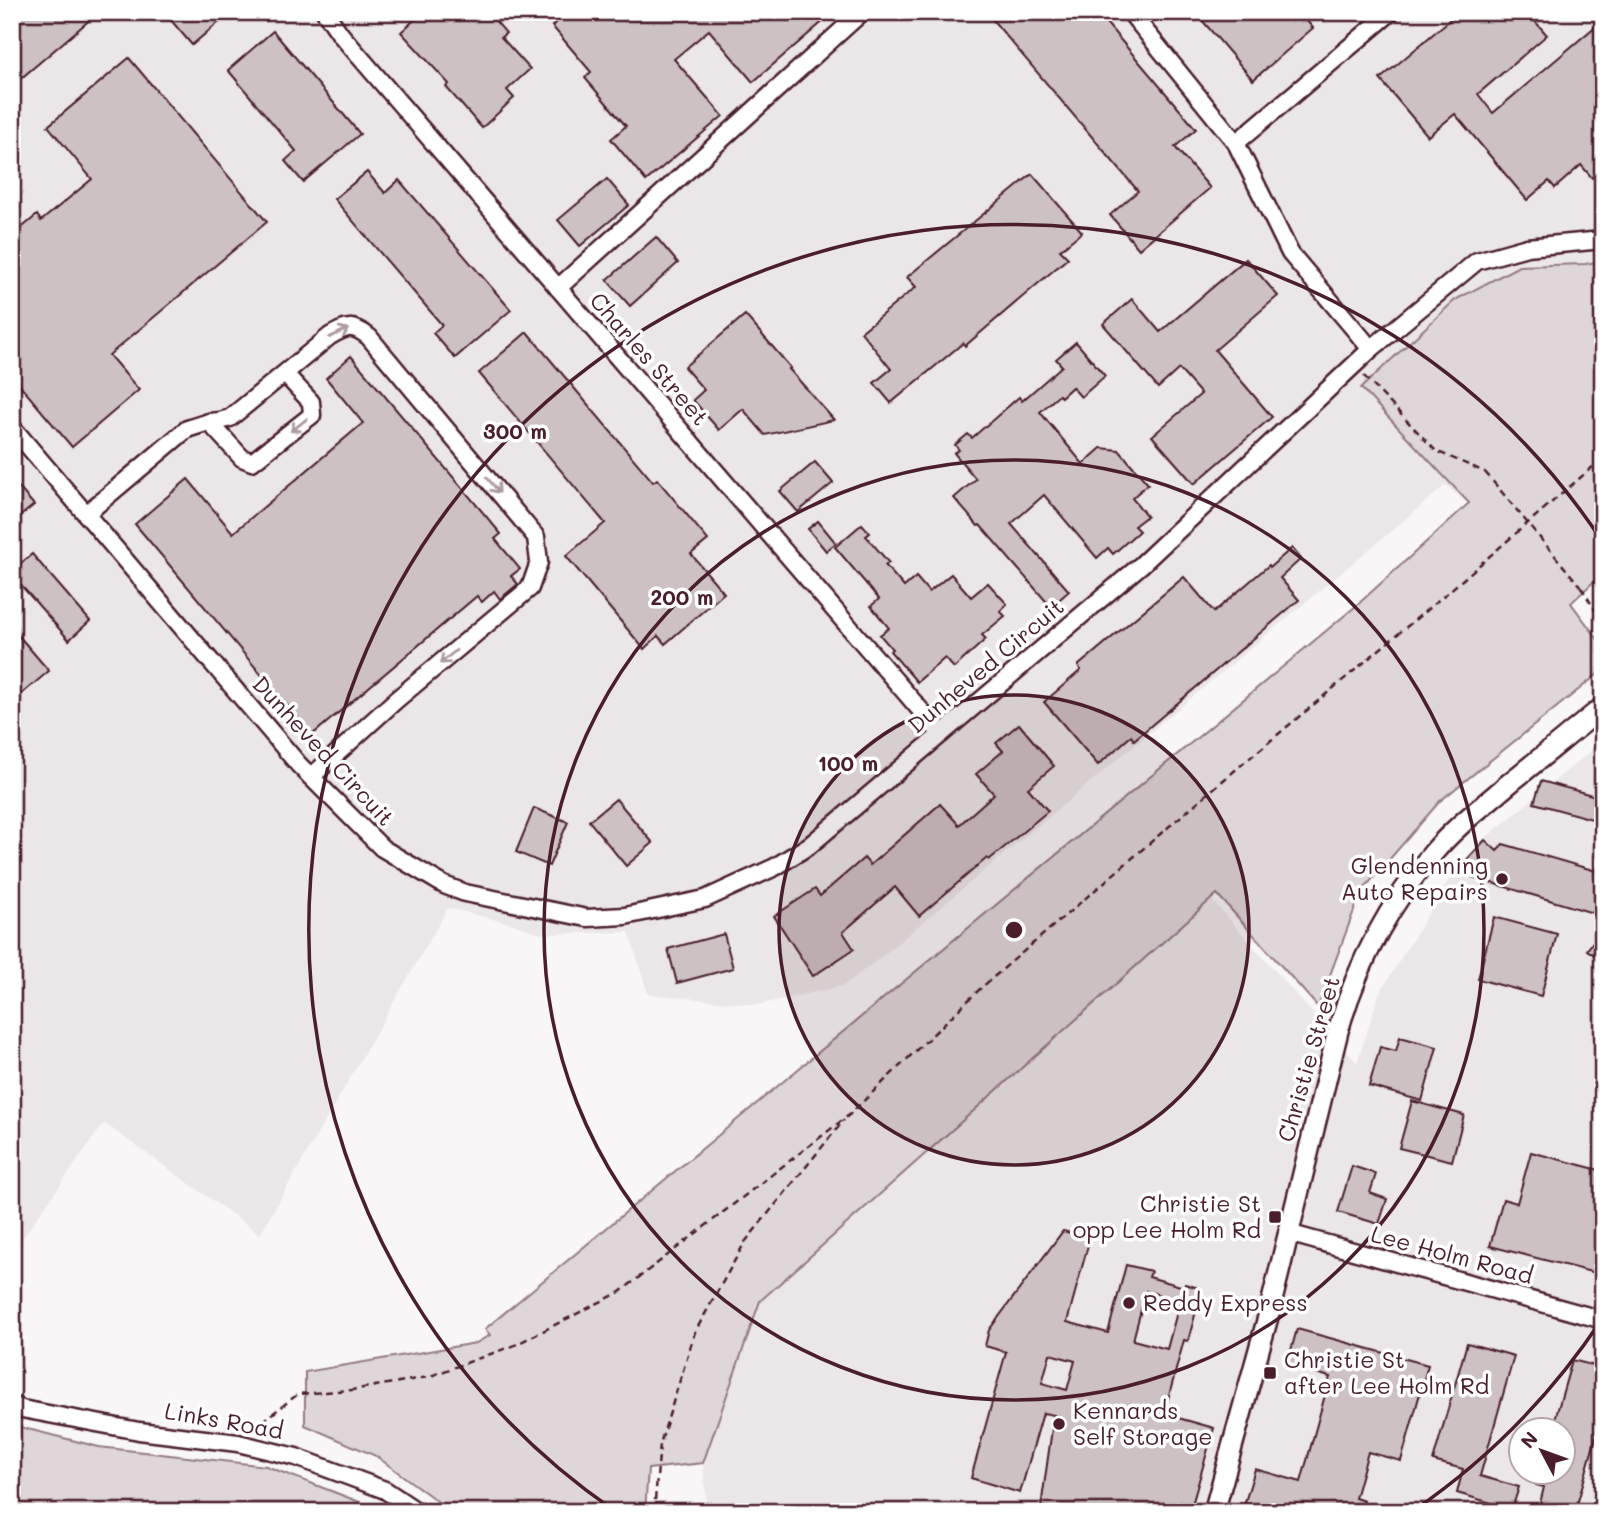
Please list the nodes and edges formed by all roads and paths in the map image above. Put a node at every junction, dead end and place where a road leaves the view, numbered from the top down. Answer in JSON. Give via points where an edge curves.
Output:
{"nodes":[{"id":1,"x":325,"y":12,"type":"edge"},
{"id":2,"x":862,"y":12,"type":"edge"},
{"id":3,"x":1130,"y":12,"type":"edge"},
{"id":4,"x":1391,"y":12,"type":"edge"},
{"id":5,"x":1236,"y":143,"type":"junction"},
{"id":6,"x":1603,"y":240,"type":"edge"},
{"id":7,"x":558,"y":288,"type":"junction"},
{"id":8,"x":1371,"y":349,"type":"junction"},
{"id":9,"x":1354,"y":366,"type":"junction"},
{"id":10,"x":285,"y":374,"type":"junction"},
{"id":11,"x":209,"y":422,"type":"junction"},
{"id":12,"x":12,"y":427,"type":"edge"},
{"id":13,"x":1603,"y":458,"type":"edge"},
{"id":14,"x":86,"y":514,"type":"junction"},
{"id":15,"x":1603,"y":623,"type":"edge"},
{"id":16,"x":1603,"y":707,"type":"edge"},
{"id":17,"x":941,"y":734,"type":"junction"},
{"id":18,"x":311,"y":778,"type":"junction"},
{"id":19,"x":849,"y":1115,"type":"junction"},
{"id":20,"x":1289,"y":1233,"type":"junction"},
{"id":21,"x":1603,"y":1320,"type":"edge"},
{"id":22,"x":12,"y":1405,"type":"edge"},
{"id":23,"x":238,"y":1443,"type":"junction"},
{"id":24,"x":418,"y":1512,"type":"edge"},
{"id":25,"x":654,"y":1512,"type":"edge"},
{"id":26,"x":1214,"y":1512,"type":"edge"}],
"edges":[{"from":1,"to":7,"type":"street","name":"Charles Street"},
{"from":2,"to":7,"type":"street"},
{"from":3,"to":5,"type":"street"},
{"from":4,"to":5,"type":"street"},
{"from":5,"to":8,"type":"street","via":[[1290,253]]},
{"from":6,"to":8,"type":"street","name":"Dunheved Circuit","via":[[1527,247],[1477,261]]},
{"from":7,"to":17,"type":"street","name":"Charles Street"},
{"from":8,"to":9,"type":"street","name":"Dunheved Circuit"},
{"from":9,"to":15,"type":"path","bridge":true,"via":[[1436,451],[1485,472],[1581,587]]},
{"from":9,"to":17,"type":"street","name":"Dunheved Circuit","via":[[1141,565]]},
{"from":10,"to":11,"type":"street","via":[[230,418]]},
{"from":10,"to":11,"type":"street","one_way":true,"via":[[311,402],[312,415],[252,462],[242,458]]},
{"from":10,"to":18,"type":"street","one_way":true,"via":[[330,336],[357,328],[536,537],[539,562],[530,588]]},
{"from":11,"to":14,"type":"street","via":[[187,429]]},
{"from":12,"to":14,"type":"street","name":"Dunheved Circuit"},
{"from":13,"to":19,"type":"path","via":[[981,988]]},
{"from":14,"to":18,"type":"street","name":"Dunheved Circuit"},
{"from":16,"to":20,"type":"main road","name":"Christie Street","via":[[1455,831],[1416,874],[1386,919],[1344,1008]]},
{"from":17,"to":18,"type":"street","name":"Dunheved Circuit","via":[[810,845],[775,867],[705,899],[625,916],[587,918],[444,885],[382,848]]},
{"from":19,"to":23,"type":"path","via":[[620,1292],[515,1346],[428,1377],[298,1394]]},
{"from":19,"to":25,"type":"path","via":[[745,1242],[695,1332],[660,1444]]},
{"from":20,"to":21,"type":"street","name":"Lee Holm Road"},
{"from":20,"to":26,"type":"main road","name":"Christie Street"},
{"from":22,"to":23,"type":"street","name":"Links Road","via":[[139,1430]]},
{"from":23,"to":24,"type":"street","name":"Links Road","via":[[296,1457],[384,1490]]}]}
